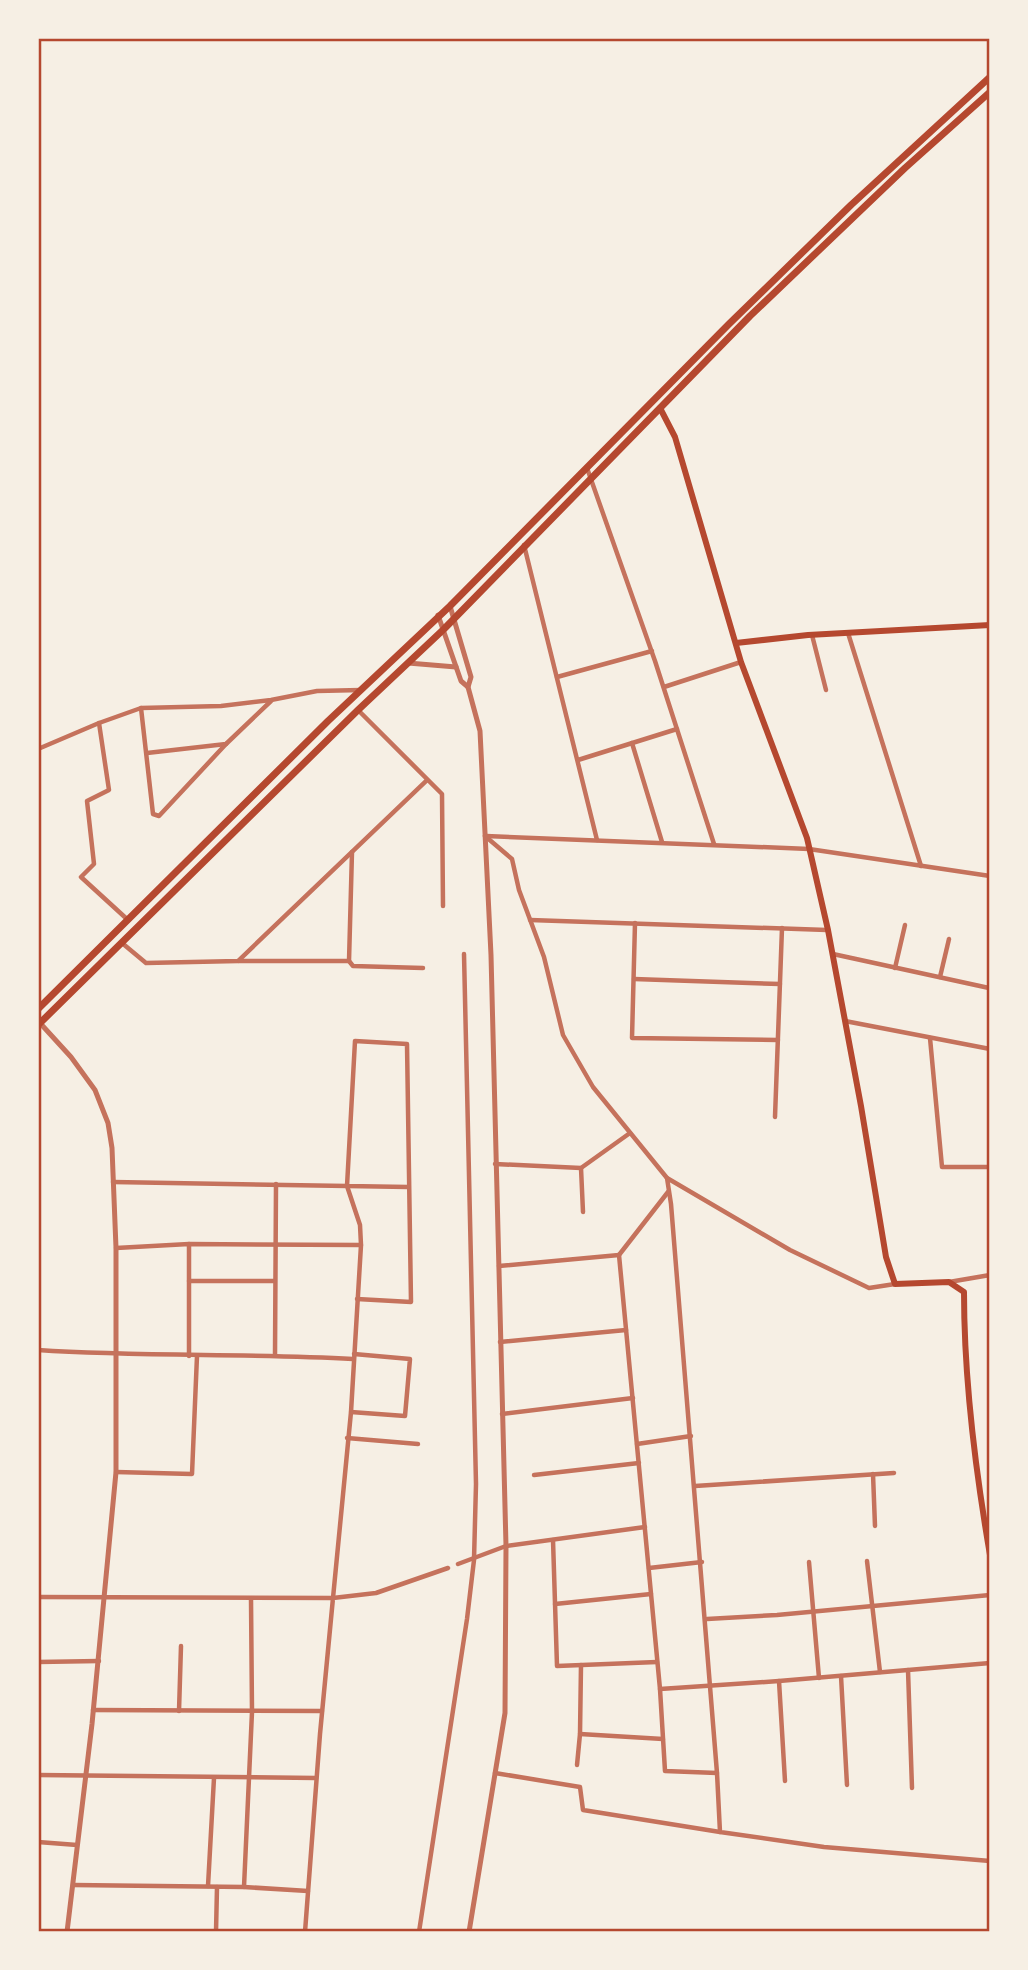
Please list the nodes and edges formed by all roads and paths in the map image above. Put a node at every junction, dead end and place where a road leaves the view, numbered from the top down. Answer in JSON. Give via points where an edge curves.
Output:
{"nodes":[{"id":1,"x":989,"y":77,"type":"edge"},
{"id":2,"x":989,"y":92,"type":"edge"},
{"id":3,"x":660,"y":408,"type":"junction"},
{"id":4,"x":587,"y":468,"type":"junction"},
{"id":5,"x":591,"y":478,"type":"junction"},
{"id":6,"x":524,"y":545,"type":"junction"},
{"id":7,"x":450,"y":606,"type":"junction"},
{"id":8,"x":438,"y":615,"type":"junction"},
{"id":9,"x":454,"y":619,"type":"junction"},
{"id":10,"x":989,"y":625,"type":"edge"},
{"id":11,"x":444,"y":629,"type":"junction"},
{"id":12,"x":848,"y":633,"type":"junction"},
{"id":13,"x":812,"y":635,"type":"junction"},
{"id":14,"x":736,"y":643,"type":"junction"},
{"id":15,"x":652,"y":651,"type":"junction"},
{"id":16,"x":741,"y":662,"type":"junction"},
{"id":17,"x":408,"y":663,"type":"junction"},
{"id":18,"x":456,"y":667,"type":"junction"},
{"id":19,"x":557,"y":677,"type":"junction"},
{"id":20,"x":468,"y":687,"type":"junction"},
{"id":21,"x":664,"y":687,"type":"junction"},
{"id":22,"x":363,"y":690,"type":"junction"},
{"id":23,"x":826,"y":690,"type":"dead end"},
{"id":24,"x":271,"y":700,"type":"junction"},
{"id":25,"x":141,"y":708,"type":"junction"},
{"id":26,"x":358,"y":710,"type":"junction"},
{"id":27,"x":99,"y":723,"type":"junction"},
{"id":28,"x":677,"y":729,"type":"junction"},
{"id":29,"x":632,"y":743,"type":"junction"},
{"id":30,"x":226,"y":744,"type":"junction"},
{"id":31,"x":38,"y":749,"type":"edge"},
{"id":32,"x":147,"y":753,"type":"junction"},
{"id":33,"x":578,"y":760,"type":"junction"},
{"id":34,"x":427,"y":779,"type":"junction"},
{"id":35,"x":485,"y":836,"type":"junction"},
{"id":36,"x":597,"y":840,"type":"junction"},
{"id":37,"x":662,"y":842,"type":"junction"},
{"id":38,"x":714,"y":844,"type":"junction"},
{"id":39,"x":809,"y":849,"type":"junction"},
{"id":40,"x":352,"y":852,"type":"junction"},
{"id":41,"x":921,"y":866,"type":"junction"},
{"id":42,"x":989,"y":876,"type":"edge"},
{"id":43,"x":443,"y":906,"type":"dead end"},
{"id":44,"x":128,"y":920,"type":"junction"},
{"id":45,"x":530,"y":920,"type":"junction"},
{"id":46,"x":635,"y":923,"type":"junction"},
{"id":47,"x":905,"y":925,"type":"dead end"},
{"id":48,"x":782,"y":928,"type":"junction"},
{"id":49,"x":828,"y":930,"type":"junction"},
{"id":50,"x":949,"y":939,"type":"dead end"},
{"id":51,"x":122,"y":943,"type":"junction"},
{"id":52,"x":464,"y":954,"type":"dead end"},
{"id":53,"x":833,"y":954,"type":"junction"},
{"id":54,"x":238,"y":961,"type":"junction"},
{"id":55,"x":349,"y":961,"type":"junction"},
{"id":56,"x":423,"y":968,"type":"dead end"},
{"id":57,"x":895,"y":968,"type":"junction"},
{"id":58,"x":940,"y":977,"type":"junction"},
{"id":59,"x":634,"y":979,"type":"junction"},
{"id":60,"x":780,"y":984,"type":"junction"},
{"id":61,"x":989,"y":986,"type":"edge"},
{"id":62,"x":38,"y":1009,"type":"edge"},
{"id":63,"x":845,"y":1021,"type":"junction"},
{"id":64,"x":39,"y":1024,"type":"edge"},
{"id":65,"x":930,"y":1038,"type":"junction"},
{"id":66,"x":778,"y":1040,"type":"junction"},
{"id":67,"x":989,"y":1049,"type":"edge"},
{"id":68,"x":989,"y":1058,"type":"edge"},
{"id":69,"x":775,"y":1117,"type":"dead end"},
{"id":70,"x":630,"y":1133,"type":"junction"},
{"id":71,"x":495,"y":1164,"type":"junction"},
{"id":72,"x":989,"y":1167,"type":"edge"},
{"id":73,"x":581,"y":1168,"type":"junction"},
{"id":74,"x":667,"y":1178,"type":"junction"},
{"id":75,"x":114,"y":1182,"type":"junction"},
{"id":76,"x":276,"y":1184,"type":"junction"},
{"id":77,"x":346,"y":1186,"type":"junction"},
{"id":78,"x":408,"y":1187,"type":"junction"},
{"id":79,"x":669,"y":1191,"type":"junction"},
{"id":80,"x":583,"y":1212,"type":"dead end"},
{"id":81,"x":189,"y":1244,"type":"junction"},
{"id":82,"x":276,"y":1245,"type":"junction"},
{"id":83,"x":361,"y":1245,"type":"junction"},
{"id":84,"x":116,"y":1248,"type":"junction"},
{"id":85,"x":620,"y":1255,"type":"junction"},
{"id":86,"x":498,"y":1266,"type":"junction"},
{"id":87,"x":989,"y":1275,"type":"edge"},
{"id":88,"x":189,"y":1281,"type":"junction"},
{"id":89,"x":274,"y":1281,"type":"junction"},
{"id":90,"x":949,"y":1282,"type":"junction"},
{"id":91,"x":895,"y":1284,"type":"junction"},
{"id":92,"x":357,"y":1299,"type":"junction"},
{"id":93,"x":626,"y":1330,"type":"junction"},
{"id":94,"x":500,"y":1342,"type":"junction"},
{"id":95,"x":38,"y":1350,"type":"edge"},
{"id":96,"x":117,"y":1355,"type":"junction"},
{"id":97,"x":275,"y":1355,"type":"junction"},
{"id":98,"x":189,"y":1356,"type":"junction"},
{"id":99,"x":197,"y":1356,"type":"junction"},
{"id":100,"x":354,"y":1357,"type":"junction"},
{"id":101,"x":633,"y":1398,"type":"junction"},
{"id":102,"x":351,"y":1412,"type":"junction"},
{"id":103,"x":502,"y":1415,"type":"junction"},
{"id":104,"x":691,"y":1436,"type":"junction"},
{"id":105,"x":348,"y":1438,"type":"junction"},
{"id":106,"x":418,"y":1444,"type":"dead end"},
{"id":107,"x":637,"y":1444,"type":"junction"},
{"id":108,"x":639,"y":1463,"type":"junction"},
{"id":109,"x":116,"y":1472,"type":"junction"},
{"id":110,"x":894,"y":1472,"type":"dead end"},
{"id":111,"x":873,"y":1474,"type":"junction"},
{"id":112,"x":534,"y":1475,"type":"dead end"},
{"id":113,"x":695,"y":1486,"type":"junction"},
{"id":114,"x":989,"y":1494,"type":"edge"},
{"id":115,"x":980,"y":1495,"type":"junction"},
{"id":116,"x":875,"y":1526,"type":"dead end"},
{"id":117,"x":645,"y":1527,"type":"junction"},
{"id":118,"x":553,"y":1540,"type":"junction"},
{"id":119,"x":506,"y":1546,"type":"junction"},
{"id":120,"x":989,"y":1555,"type":"edge"},
{"id":121,"x":474,"y":1560,"type":"junction"},
{"id":122,"x":867,"y":1561,"type":"dead end"},
{"id":123,"x":702,"y":1562,"type":"junction"},
{"id":124,"x":808,"y":1562,"type":"dead end"},
{"id":125,"x":458,"y":1564,"type":"dead end"},
{"id":126,"x":448,"y":1568,"type":"dead end"},
{"id":127,"x":649,"y":1568,"type":"junction"},
{"id":128,"x":650,"y":1594,"type":"junction"},
{"id":129,"x":989,"y":1595,"type":"edge"},
{"id":130,"x":38,"y":1597,"type":"edge"},
{"id":131,"x":105,"y":1597,"type":"junction"},
{"id":132,"x":333,"y":1598,"type":"junction"},
{"id":133,"x":251,"y":1599,"type":"junction"},
{"id":134,"x":555,"y":1604,"type":"junction"},
{"id":135,"x":872,"y":1606,"type":"junction"},
{"id":136,"x":813,"y":1611,"type":"junction"},
{"id":137,"x":706,"y":1619,"type":"junction"},
{"id":138,"x":181,"y":1646,"type":"dead end"},
{"id":139,"x":99,"y":1661,"type":"junction"},
{"id":140,"x":38,"y":1662,"type":"edge"},
{"id":141,"x":657,"y":1662,"type":"junction"},
{"id":142,"x":989,"y":1663,"type":"edge"},
{"id":143,"x":582,"y":1665,"type":"junction"},
{"id":144,"x":908,"y":1670,"type":"junction"},
{"id":145,"x":880,"y":1672,"type":"junction"},
{"id":146,"x":841,"y":1676,"type":"junction"},
{"id":147,"x":819,"y":1678,"type":"junction"},
{"id":148,"x":779,"y":1681,"type":"junction"},
{"id":149,"x":711,"y":1685,"type":"junction"},
{"id":150,"x":660,"y":1689,"type":"junction"},
{"id":151,"x":93,"y":1710,"type":"junction"},
{"id":152,"x":179,"y":1711,"type":"junction"},
{"id":153,"x":322,"y":1711,"type":"junction"},
{"id":154,"x":252,"y":1712,"type":"junction"},
{"id":155,"x":580,"y":1734,"type":"junction"},
{"id":156,"x":663,"y":1739,"type":"junction"},
{"id":157,"x":577,"y":1765,"type":"dead end"},
{"id":158,"x":495,"y":1773,"type":"junction"},
{"id":159,"x":717,"y":1773,"type":"junction"},
{"id":160,"x":38,"y":1775,"type":"edge"},
{"id":161,"x":85,"y":1776,"type":"junction"},
{"id":162,"x":214,"y":1778,"type":"junction"},
{"id":163,"x":248,"y":1778,"type":"junction"},
{"id":164,"x":316,"y":1778,"type":"junction"},
{"id":165,"x":785,"y":1781,"type":"dead end"},
{"id":166,"x":847,"y":1785,"type":"dead end"},
{"id":167,"x":912,"y":1788,"type":"dead end"},
{"id":168,"x":720,"y":1832,"type":"junction"},
{"id":169,"x":38,"y":1842,"type":"edge"},
{"id":170,"x":77,"y":1845,"type":"junction"},
{"id":171,"x":989,"y":1861,"type":"edge"},
{"id":172,"x":73,"y":1885,"type":"junction"},
{"id":173,"x":208,"y":1886,"type":"junction"},
{"id":174,"x":217,"y":1887,"type":"junction"},
{"id":175,"x":244,"y":1887,"type":"junction"},
{"id":176,"x":308,"y":1891,"type":"junction"},
{"id":177,"x":68,"y":1931,"type":"edge"},
{"id":178,"x":216,"y":1931,"type":"edge"},
{"id":179,"x":305,"y":1931,"type":"edge"},
{"id":180,"x":419,"y":1931,"type":"edge"},
{"id":181,"x":469,"y":1931,"type":"edge"}],
"edges":[{"from":1,"to":4,"type":"highway","via":[[851,205]]},
{"from":2,"to":3,"type":"highway","via":[[750,316]]},
{"from":3,"to":5,"type":"highway"},
{"from":3,"to":14,"type":"main road","via":[[675,437]]},
{"from":4,"to":5,"type":"street"},
{"from":4,"to":7,"type":"highway"},
{"from":5,"to":6,"type":"highway"},
{"from":5,"to":15,"type":"street"},
{"from":6,"to":9,"type":"highway"},
{"from":6,"to":19,"type":"street"},
{"from":7,"to":8,"type":"highway"},
{"from":7,"to":9,"type":"street"},
{"from":8,"to":11,"type":"street"},
{"from":8,"to":22,"type":"highway"},
{"from":9,"to":11,"type":"highway"},
{"from":9,"to":20,"type":"street","via":[[471,677]]},
{"from":10,"to":12,"type":"main road"},
{"from":11,"to":17,"type":"highway"},
{"from":11,"to":18,"type":"street"},
{"from":12,"to":13,"type":"main road"},
{"from":12,"to":41,"type":"street"},
{"from":13,"to":14,"type":"main road"},
{"from":13,"to":23,"type":"street"},
{"from":14,"to":16,"type":"main road"},
{"from":15,"to":19,"type":"street"},
{"from":15,"to":21,"type":"street"},
{"from":16,"to":21,"type":"street"},
{"from":16,"to":39,"type":"main road"},
{"from":17,"to":18,"type":"street"},
{"from":17,"to":26,"type":"highway"},
{"from":18,"to":20,"type":"street"},
{"from":19,"to":33,"type":"street"},
{"from":20,"to":35,"type":"street","via":[[480,731]]},
{"from":21,"to":28,"type":"street"},
{"from":22,"to":24,"type":"street","via":[[317,691]]},
{"from":22,"to":44,"type":"highway"},
{"from":24,"to":25,"type":"street"},
{"from":24,"to":30,"type":"street"},
{"from":25,"to":27,"type":"street"},
{"from":25,"to":32,"type":"street"},
{"from":26,"to":34,"type":"street"},
{"from":26,"to":51,"type":"highway"},
{"from":27,"to":31,"type":"street"},
{"from":27,"to":44,"type":"street","via":[[109,790],[87,801],[94,863],[81,877]]},
{"from":28,"to":29,"type":"street"},
{"from":28,"to":38,"type":"street"},
{"from":29,"to":33,"type":"street"},
{"from":29,"to":37,"type":"street"},
{"from":30,"to":32,"type":"street"},
{"from":30,"to":32,"type":"street","via":[[159,816],[153,814]]},
{"from":33,"to":36,"type":"street"},
{"from":34,"to":40,"type":"street"},
{"from":34,"to":43,"type":"street","via":[[442,794]]},
{"from":35,"to":36,"type":"street"},
{"from":35,"to":45,"type":"street","via":[[512,859]]},
{"from":35,"to":71,"type":"street"},
{"from":36,"to":37,"type":"street"},
{"from":37,"to":38,"type":"street"},
{"from":38,"to":39,"type":"street"},
{"from":39,"to":41,"type":"street"},
{"from":39,"to":49,"type":"main road"},
{"from":40,"to":54,"type":"street"},
{"from":40,"to":55,"type":"street"},
{"from":41,"to":42,"type":"street"},
{"from":44,"to":62,"type":"highway"},
{"from":45,"to":46,"type":"street"},
{"from":45,"to":70,"type":"street","via":[[563,1035],[593,1087]]},
{"from":46,"to":48,"type":"street"},
{"from":46,"to":59,"type":"street"},
{"from":47,"to":57,"type":"street"},
{"from":48,"to":49,"type":"street"},
{"from":48,"to":60,"type":"street"},
{"from":49,"to":53,"type":"main road"},
{"from":50,"to":58,"type":"street"},
{"from":51,"to":54,"type":"street","via":[[146,963]]},
{"from":51,"to":64,"type":"highway"},
{"from":52,"to":121,"type":"street"},
{"from":53,"to":57,"type":"street"},
{"from":53,"to":63,"type":"main road"},
{"from":54,"to":55,"type":"street"},
{"from":55,"to":56,"type":"street","via":[[353,966]]},
{"from":57,"to":58,"type":"street"},
{"from":58,"to":61,"type":"street"},
{"from":59,"to":60,"type":"street"},
{"from":59,"to":66,"type":"street","via":[[632,1038]]},
{"from":60,"to":66,"type":"street"},
{"from":63,"to":65,"type":"street"},
{"from":63,"to":91,"type":"main road","via":[[886,1257]]},
{"from":64,"to":75,"type":"street","via":[[95,1090],[108,1123]]},
{"from":65,"to":67,"type":"street"},
{"from":65,"to":72,"type":"street","via":[[942,1167]]},
{"from":66,"to":69,"type":"street"},
{"from":67,"to":68,"type":"street"},
{"from":70,"to":73,"type":"street"},
{"from":70,"to":74,"type":"street"},
{"from":71,"to":73,"type":"street"},
{"from":71,"to":86,"type":"street"},
{"from":73,"to":80,"type":"street"},
{"from":74,"to":79,"type":"street"},
{"from":74,"to":91,"type":"street","via":[[790,1250],[869,1288]]},
{"from":75,"to":76,"type":"street"},
{"from":75,"to":84,"type":"street"},
{"from":76,"to":77,"type":"street"},
{"from":76,"to":82,"type":"street"},
{"from":77,"to":78,"type":"street"},
{"from":77,"to":78,"type":"street","via":[[355,1041],[407,1044]]},
{"from":77,"to":83,"type":"street","via":[[360,1226]]},
{"from":78,"to":92,"type":"street","via":[[411,1302]]},
{"from":79,"to":85,"type":"street"},
{"from":79,"to":104,"type":"street"},
{"from":81,"to":82,"type":"street"},
{"from":81,"to":84,"type":"street"},
{"from":81,"to":88,"type":"street"},
{"from":82,"to":83,"type":"street"},
{"from":82,"to":89,"type":"street"},
{"from":83,"to":92,"type":"street"},
{"from":84,"to":96,"type":"street"},
{"from":85,"to":86,"type":"street"},
{"from":85,"to":93,"type":"street"},
{"from":86,"to":94,"type":"street"},
{"from":87,"to":90,"type":"street"},
{"from":88,"to":89,"type":"street"},
{"from":88,"to":98,"type":"street"},
{"from":89,"to":97,"type":"street"},
{"from":90,"to":91,"type":"main road"},
{"from":90,"to":115,"type":"main road","via":[[964,1292]]},
{"from":92,"to":100,"type":"street"},
{"from":93,"to":94,"type":"street"},
{"from":93,"to":101,"type":"street"},
{"from":94,"to":103,"type":"street"},
{"from":95,"to":96,"type":"street"},
{"from":96,"to":98,"type":"street"},
{"from":96,"to":109,"type":"street"},
{"from":97,"to":99,"type":"street"},
{"from":97,"to":100,"type":"street"},
{"from":98,"to":99,"type":"street"},
{"from":99,"to":109,"type":"street","via":[[191,1474]]},
{"from":100,"to":102,"type":"street"},
{"from":100,"to":102,"type":"street","via":[[410,1359],[405,1416]]},
{"from":101,"to":103,"type":"street"},
{"from":101,"to":107,"type":"street"},
{"from":102,"to":105,"type":"street"},
{"from":103,"to":119,"type":"street"},
{"from":104,"to":107,"type":"street"},
{"from":104,"to":113,"type":"street"},
{"from":105,"to":106,"type":"street"},
{"from":105,"to":132,"type":"street"},
{"from":107,"to":108,"type":"street"},
{"from":108,"to":112,"type":"street"},
{"from":108,"to":117,"type":"street"},
{"from":109,"to":131,"type":"street"},
{"from":110,"to":111,"type":"street"},
{"from":111,"to":113,"type":"street"},
{"from":111,"to":116,"type":"street"},
{"from":113,"to":123,"type":"street"},
{"from":114,"to":115,"type":"street"},
{"from":115,"to":120,"type":"main road"},
{"from":117,"to":118,"type":"street"},
{"from":117,"to":127,"type":"street"},
{"from":118,"to":119,"type":"street"},
{"from":118,"to":134,"type":"street"},
{"from":119,"to":121,"type":"street"},
{"from":119,"to":158,"type":"street","via":[[505,1713]]},
{"from":121,"to":125,"type":"street"},
{"from":121,"to":180,"type":"street"},
{"from":122,"to":135,"type":"street"},
{"from":123,"to":127,"type":"street"},
{"from":123,"to":137,"type":"street"},
{"from":124,"to":136,"type":"street"},
{"from":126,"to":132,"type":"street","via":[[376,1593]]},
{"from":127,"to":128,"type":"street"},
{"from":128,"to":134,"type":"street"},
{"from":128,"to":141,"type":"street"},
{"from":129,"to":135,"type":"street"},
{"from":130,"to":131,"type":"street"},
{"from":131,"to":133,"type":"street"},
{"from":131,"to":139,"type":"street"},
{"from":132,"to":133,"type":"street"},
{"from":132,"to":153,"type":"street"},
{"from":133,"to":154,"type":"street"},
{"from":134,"to":143,"type":"street","via":[[557,1667]]},
{"from":135,"to":136,"type":"street"},
{"from":135,"to":145,"type":"street"},
{"from":136,"to":137,"type":"street"},
{"from":136,"to":147,"type":"street"},
{"from":137,"to":149,"type":"street"},
{"from":138,"to":152,"type":"street"},
{"from":139,"to":140,"type":"street"},
{"from":139,"to":151,"type":"street"},
{"from":141,"to":143,"type":"street"},
{"from":141,"to":150,"type":"street"},
{"from":142,"to":144,"type":"street"},
{"from":143,"to":155,"type":"street"},
{"from":144,"to":145,"type":"street"},
{"from":144,"to":167,"type":"street"},
{"from":145,"to":146,"type":"street"},
{"from":146,"to":147,"type":"street"},
{"from":146,"to":166,"type":"street"},
{"from":147,"to":148,"type":"street"},
{"from":148,"to":149,"type":"street"},
{"from":148,"to":165,"type":"street"},
{"from":149,"to":150,"type":"street"},
{"from":149,"to":159,"type":"street"},
{"from":150,"to":156,"type":"street"},
{"from":151,"to":152,"type":"street"},
{"from":151,"to":161,"type":"street"},
{"from":152,"to":154,"type":"street"},
{"from":153,"to":154,"type":"street"},
{"from":153,"to":164,"type":"street"},
{"from":154,"to":163,"type":"street"},
{"from":155,"to":156,"type":"street"},
{"from":155,"to":157,"type":"street"},
{"from":156,"to":159,"type":"street","via":[[665,1771]]},
{"from":158,"to":168,"type":"street","via":[[580,1787],[583,1810]]},
{"from":158,"to":181,"type":"street"},
{"from":159,"to":168,"type":"street"},
{"from":160,"to":161,"type":"street"},
{"from":161,"to":162,"type":"street"},
{"from":161,"to":170,"type":"street"},
{"from":162,"to":163,"type":"street"},
{"from":162,"to":173,"type":"street"},
{"from":163,"to":164,"type":"street"},
{"from":163,"to":175,"type":"street"},
{"from":164,"to":176,"type":"street"},
{"from":168,"to":171,"type":"street"},
{"from":169,"to":170,"type":"street"},
{"from":170,"to":172,"type":"street"},
{"from":172,"to":173,"type":"street"},
{"from":172,"to":177,"type":"street"},
{"from":173,"to":174,"type":"street"},
{"from":174,"to":175,"type":"street"},
{"from":174,"to":178,"type":"street"},
{"from":175,"to":176,"type":"street"},
{"from":176,"to":179,"type":"street"}]}
